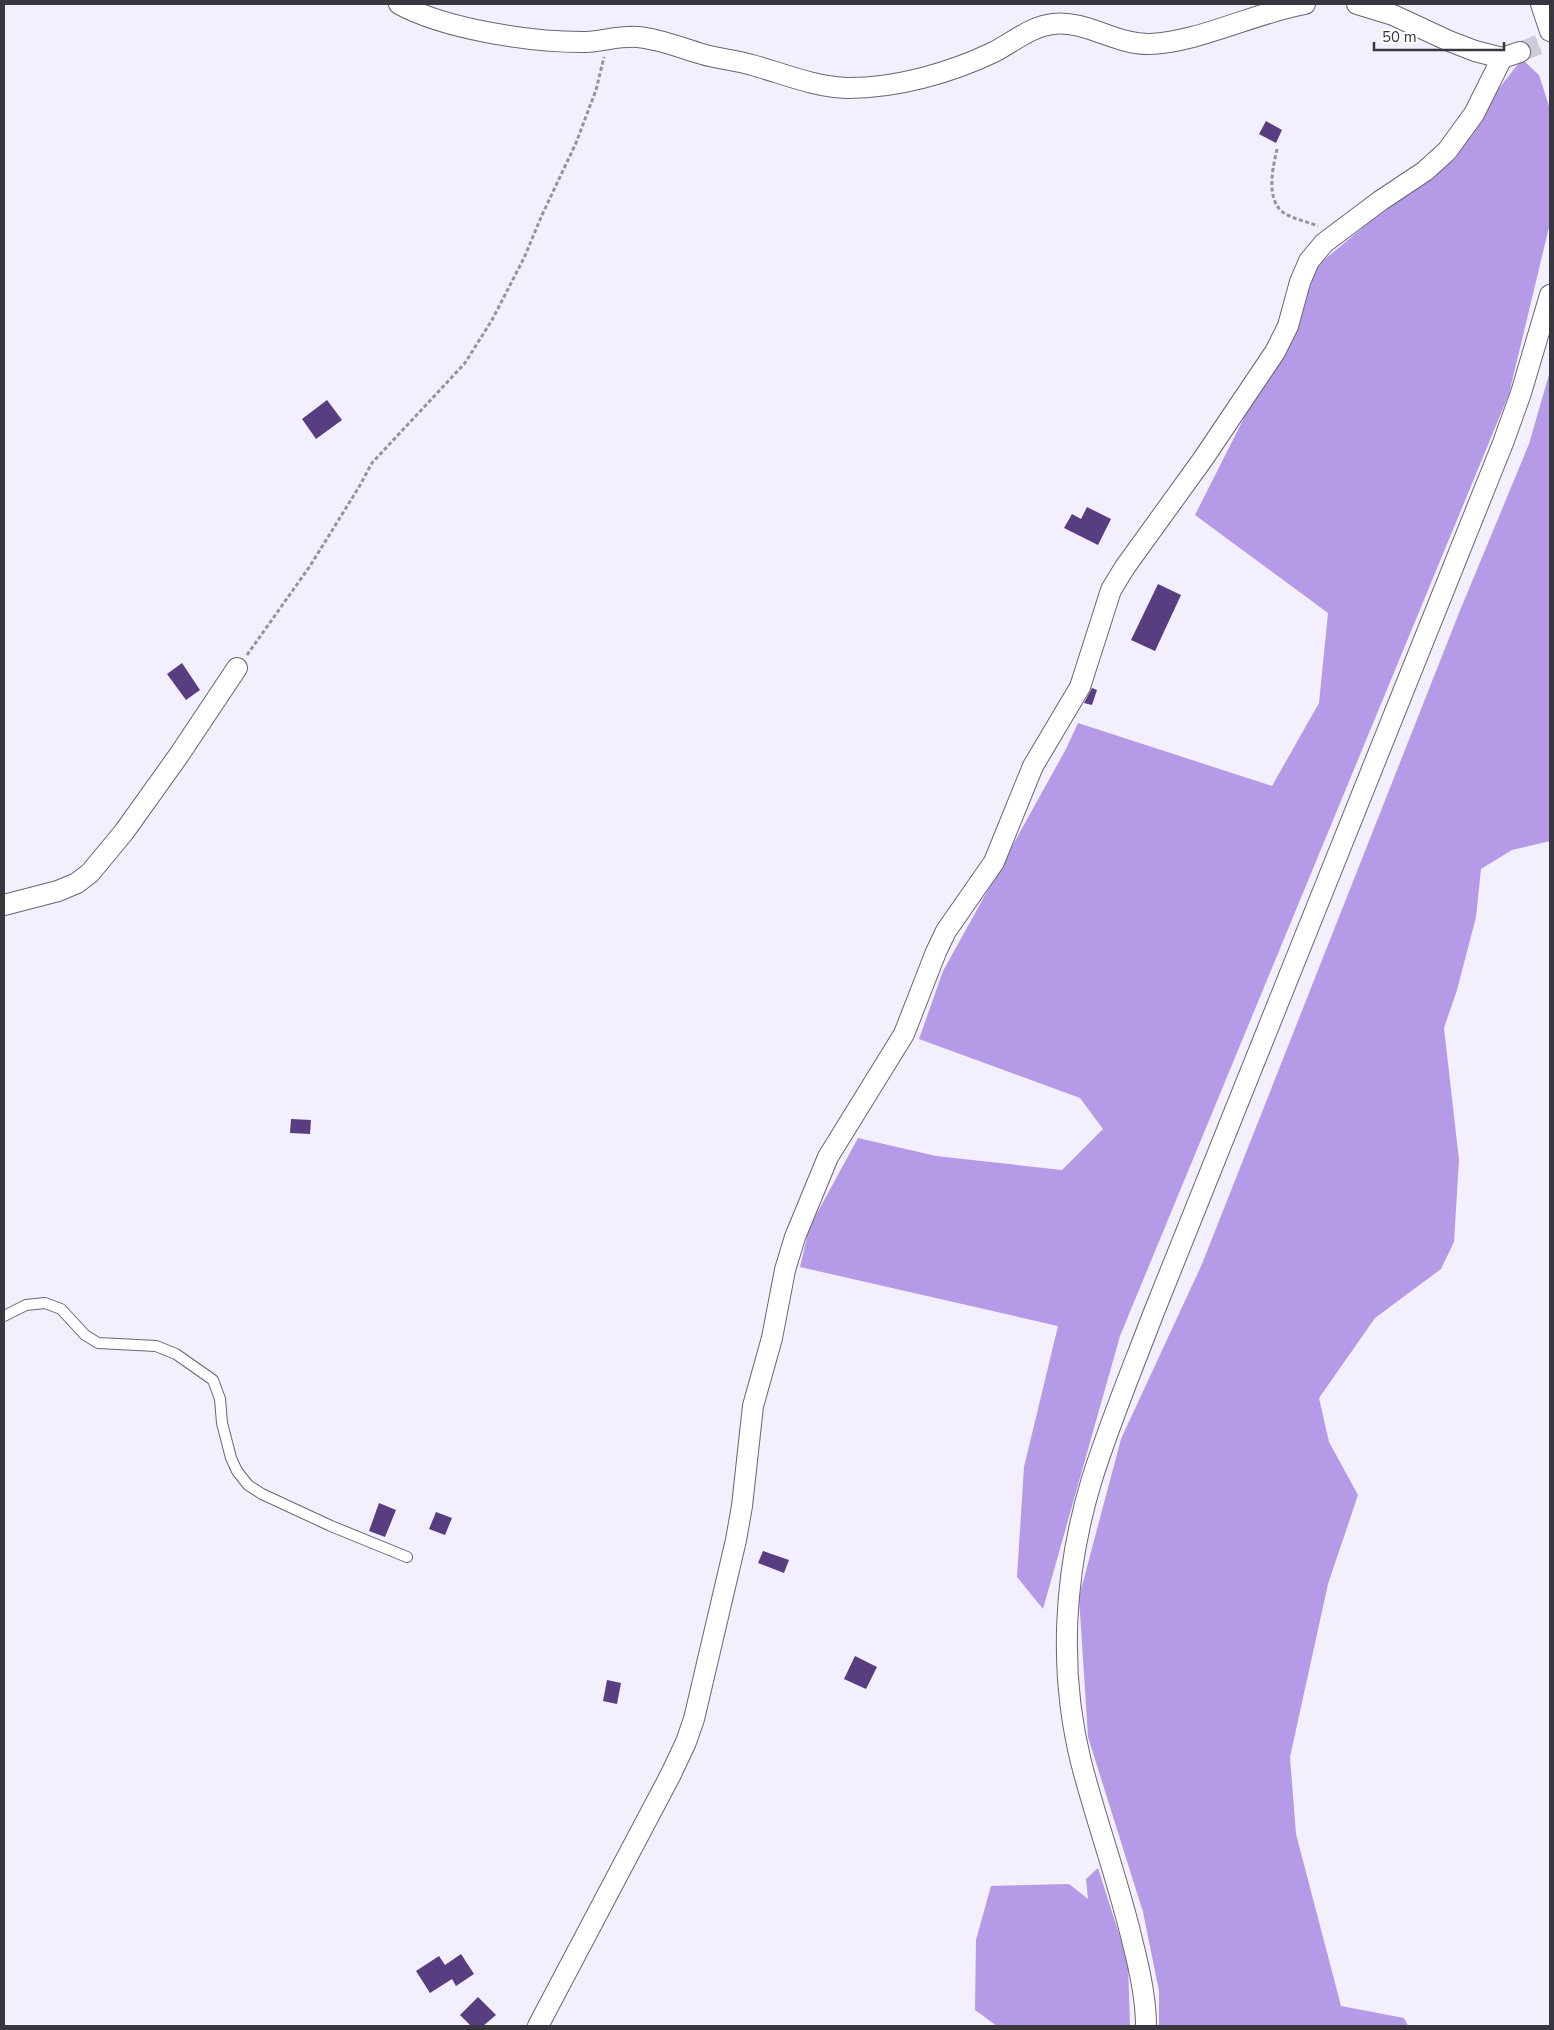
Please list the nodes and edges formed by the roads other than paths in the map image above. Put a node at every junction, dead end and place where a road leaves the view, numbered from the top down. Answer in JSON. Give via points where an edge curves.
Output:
{"nodes":[{"id":1,"x":399,"y":4,"type":"edge"},
{"id":2,"x":1304,"y":4,"type":"edge"},
{"id":3,"x":1357,"y":4,"type":"edge"},
{"id":4,"x":1541,"y":4,"type":"edge"},
{"id":5,"x":1550,"y":31,"type":"edge"},
{"id":6,"x":1550,"y":294,"type":"edge"},
{"id":7,"x":238,"y":668,"type":"road end"},
{"id":8,"x":4,"y":905,"type":"edge"},
{"id":9,"x":4,"y":1316,"type":"edge"},
{"id":10,"x":407,"y":1557,"type":"dead end"},
{"id":11,"x":538,"y":2026,"type":"edge"},
{"id":12,"x":1146,"y":2026,"type":"edge"}],
"edges":[{"from":1,"to":2,"type":"street","via":[[434,18],[496,33],[546,40],[648,38],[813,84],[858,88],[903,82],[969,62],[1054,24],[1077,26],[1125,41],[1155,44]]},
{"from":3,"to":11,"type":"street","via":[[1401,18],[1463,47],[1511,55],[1447,151],[1425,171],[1336,233],[1318,248],[1309,261],[1288,326],[1275,352],[1111,590],[1080,687],[1033,766],[994,862],[940,942],[904,1034],[839,1136],[814,1187],[788,1258],[770,1348],[753,1406],[737,1534],[692,1725],[671,1774]]},
{"from":4,"to":5,"type":"street"},
{"from":6,"to":12,"type":"street","via":[[1503,443],[1154,1312],[1100,1456],[1083,1515],[1072,1571],[1067,1626],[1069,1697],[1081,1761],[1135,1953]]},
{"from":7,"to":8,"type":"street","via":[[124,832],[90,873],[65,889]]},
{"from":9,"to":10,"type":"lane","via":[[26,1305],[45,1303],[61,1309],[85,1335],[98,1343],[156,1346],[176,1354],[213,1380],[220,1399],[231,1458],[248,1484],[262,1494],[331,1526]]}]}
